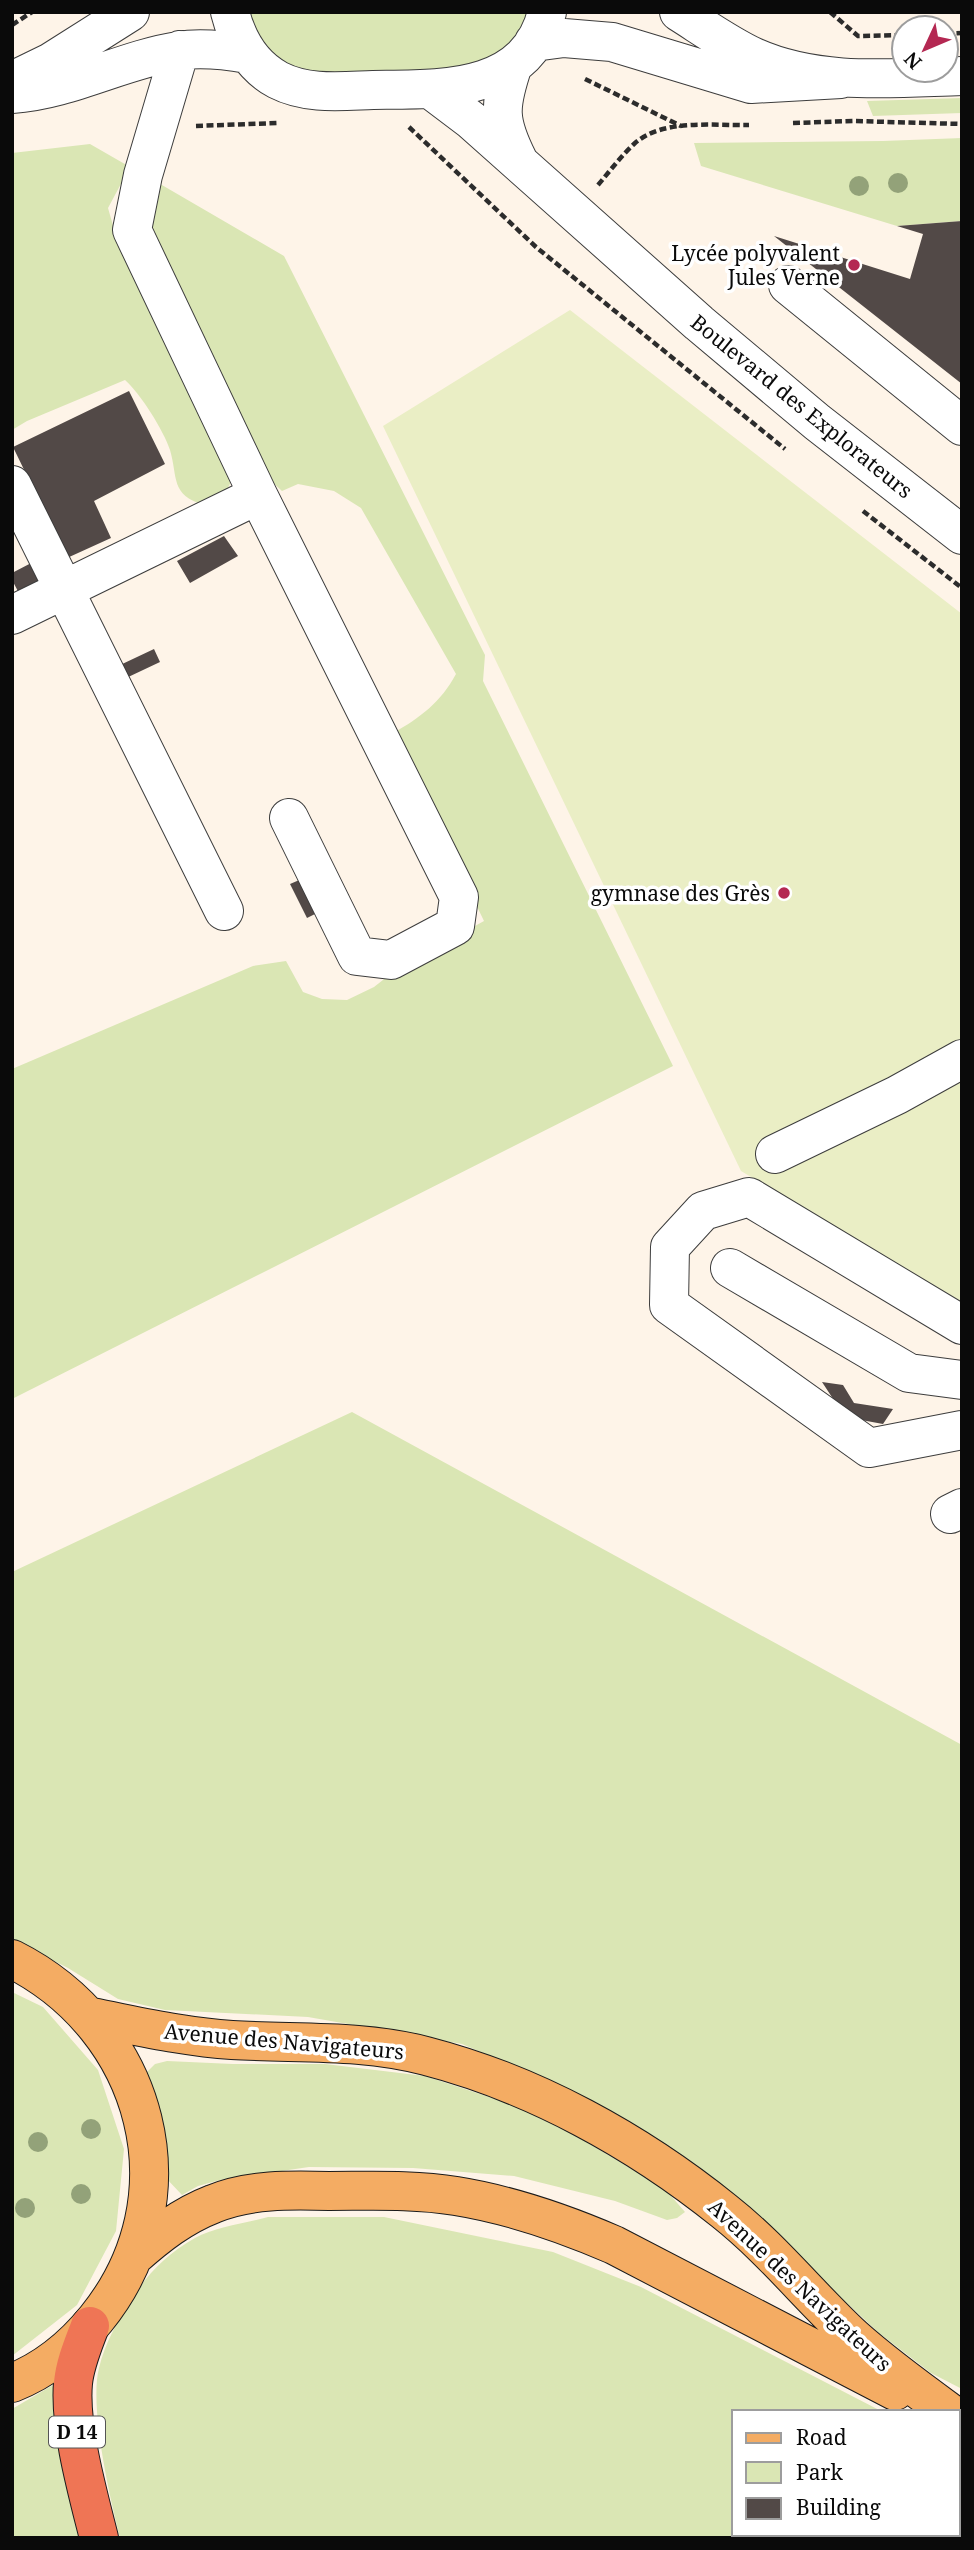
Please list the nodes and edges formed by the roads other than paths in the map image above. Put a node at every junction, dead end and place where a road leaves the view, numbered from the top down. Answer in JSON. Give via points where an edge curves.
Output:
{"nodes":[{"id":1,"x":130,"y":12,"type":"edge"},
{"id":2,"x":230,"y":12,"type":"edge"},
{"id":3,"x":680,"y":12,"type":"edge"},
{"id":4,"x":531,"y":43,"type":"edge"},
{"id":5,"x":180,"y":50,"type":"junction"},
{"id":6,"x":248,"y":54,"type":"junction"},
{"id":7,"x":962,"y":76,"type":"edge"},
{"id":8,"x":841,"y":79,"type":"junction"},
{"id":9,"x":12,"y":80,"type":"edge"},
{"id":10,"x":430,"y":89,"type":"junction"},
{"id":11,"x":12,"y":94,"type":"edge"},
{"id":12,"x":519,"y":162,"type":"junction"},
{"id":13,"x":788,"y":285,"type":"dead end"},
{"id":14,"x":962,"y":426,"type":"edge"},
{"id":15,"x":12,"y":485,"type":"edge"},
{"id":16,"x":258,"y":495,"type":"junction"},
{"id":17,"x":962,"y":535,"type":"edge"},
{"id":18,"x":64,"y":589,"type":"junction"},
{"id":19,"x":12,"y":615,"type":"edge"},
{"id":20,"x":289,"y":818,"type":"dead end"},
{"id":21,"x":224,"y":911,"type":"dead end"},
{"id":22,"x":962,"y":1059,"type":"edge"},
{"id":23,"x":775,"y":1154,"type":"dead end"},
{"id":24,"x":730,"y":1268,"type":"dead end"},
{"id":25,"x":962,"y":1325,"type":"edge"},
{"id":26,"x":962,"y":1380,"type":"edge"},
{"id":27,"x":962,"y":1430,"type":"edge"},
{"id":28,"x":12,"y":1959,"type":"edge"},
{"id":29,"x":91,"y":2017,"type":"junction"},
{"id":30,"x":133,"y":2257,"type":"junction"},
{"id":31,"x":90,"y":2326,"type":"junction"},
{"id":32,"x":12,"y":2383,"type":"edge"},
{"id":33,"x":939,"y":2410,"type":"edge"},
{"id":34,"x":946,"y":2410,"type":"edge"},
{"id":35,"x":99,"y":2538,"type":"edge"}],
"edges":[{"from":1,"to":9,"type":"street"},
{"from":2,"to":6,"type":"street"},
{"from":3,"to":8,"type":"street","via":[[754,57]]},
{"from":4,"to":8,"type":"street","via":[[564,38],[612,42],[751,84]]},
{"from":4,"to":10,"type":"street","via":[[477,83]]},
{"from":4,"to":12,"type":"street","name":"Boulevard des Explorateurs","via":[[505,90],[501,112],[505,134]]},
{"from":5,"to":6,"type":"street"},
{"from":5,"to":11,"type":"street","via":[[49,88]]},
{"from":5,"to":16,"type":"street","via":[[143,175],[132,230]]},
{"from":6,"to":10,"type":"street","via":[[266,73],[307,90]]},
{"from":7,"to":8,"type":"street"},
{"from":10,"to":12,"type":"street","name":"Boulevard des Explorateurs"},
{"from":12,"to":17,"type":"street","name":"Boulevard des Explorateurs","via":[[806,413]]},
{"from":13,"to":14,"type":"street"},
{"from":15,"to":18,"type":"street"},
{"from":16,"to":18,"type":"street"},
{"from":16,"to":20,"type":"street","via":[[458,897],[455,926],[391,960],[357,956]]},
{"from":18,"to":19,"type":"street"},
{"from":18,"to":21,"type":"street"},
{"from":22,"to":23,"type":"street"},
{"from":24,"to":26,"type":"street","via":[[909,1373]]},
{"from":25,"to":27,"type":"street","via":[[749,1197],[703,1211],[670,1247],[669,1305],[869,1448]]},
{"from":28,"to":29,"type":"main road","via":[[42,1975]]},
{"from":29,"to":30,"type":"main road","via":[[130,2078],[142,2113],[149,2186]]},
{"from":29,"to":34,"type":"main road","name":"Avenue des Navigateurs","via":[[202,2038],[382,2046],[476,2069],[525,2088],[627,2145],[726,2212],[852,2336]]},
{"from":30,"to":31,"type":"main road"},
{"from":30,"to":33,"type":"main road","name":"Avenue des Navigateurs","via":[[185,2217],[246,2194],[400,2191],[456,2196],[521,2209],[614,2245],[871,2380]]},
{"from":31,"to":32,"type":"main road","via":[[45,2365]]},
{"from":31,"to":35,"type":"highway","number":"D 14","via":[[76,2363],[73,2405]]}]}
